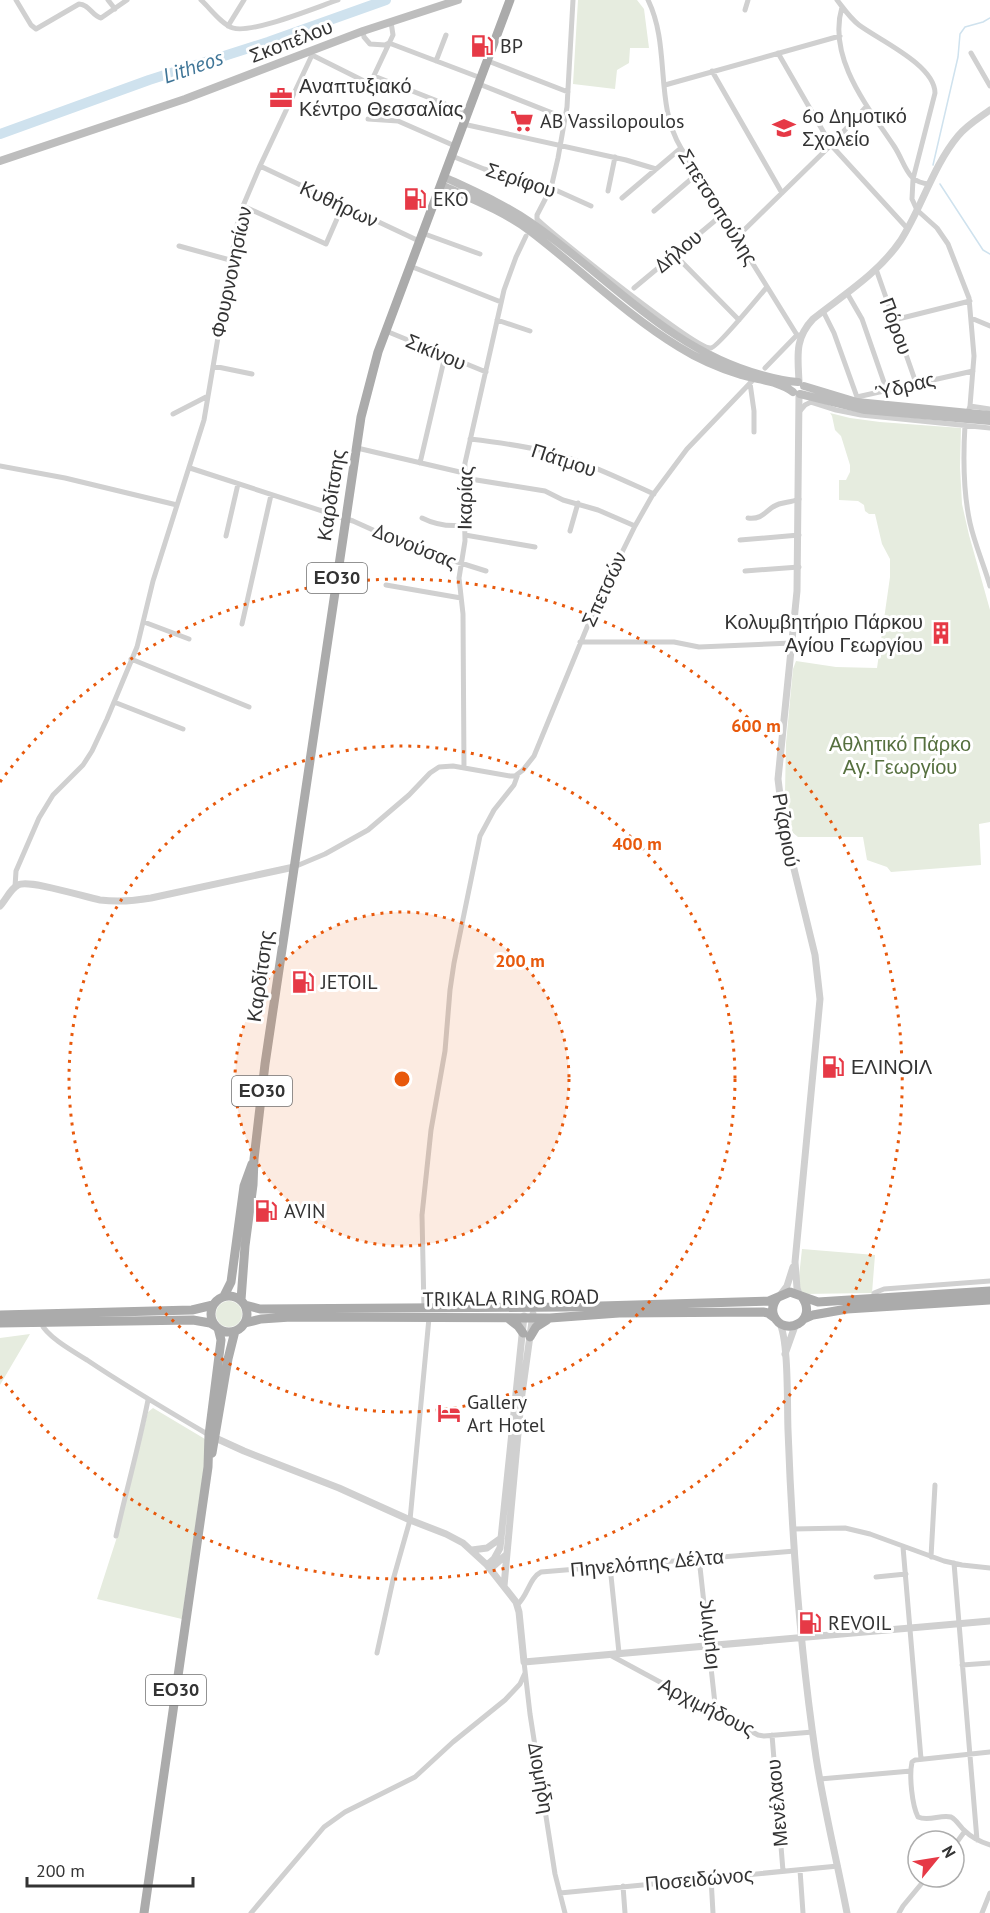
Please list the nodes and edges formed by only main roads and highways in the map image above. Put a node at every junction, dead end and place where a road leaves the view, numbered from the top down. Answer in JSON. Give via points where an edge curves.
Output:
{"nodes":[{"id":1,"x":458,"y":0,"type":"edge"},
{"id":2,"x":510,"y":0,"type":"edge"},
{"id":3,"x":0,"y":161,"type":"edge"},
{"id":4,"x":442,"y":181,"type":"junction"},
{"id":5,"x":800,"y":383,"type":"junction"},
{"id":6,"x":798,"y":394,"type":"junction"},
{"id":7,"x":990,"y":415,"type":"edge"},
{"id":8,"x":990,"y":421,"type":"edge"},
{"id":9,"x":254,"y":1159,"type":"junction"},
{"id":10,"x":990,"y":1291,"type":"edge"},
{"id":11,"x":226,"y":1294,"type":"junction"},
{"id":12,"x":779,"y":1296,"type":"junction"},
{"id":13,"x":801,"y":1296,"type":"junction"},
{"id":14,"x":990,"y":1300,"type":"edge"},
{"id":15,"x":243,"y":1302,"type":"junction"},
{"id":16,"x":213,"y":1305,"type":"junction"},
{"id":17,"x":0,"y":1315,"type":"edge"},
{"id":18,"x":507,"y":1318,"type":"junction"},
{"id":19,"x":550,"y":1318,"type":"junction"},
{"id":20,"x":804,"y":1318,"type":"junction"},
{"id":21,"x":777,"y":1320,"type":"junction"},
{"id":22,"x":0,"y":1323,"type":"edge"},
{"id":23,"x":245,"y":1323,"type":"junction"},
{"id":24,"x":217,"y":1327,"type":"junction"},
{"id":25,"x":235,"y":1331,"type":"junction"},
{"id":26,"x":213,"y":1437,"type":"junction"},
{"id":27,"x":144,"y":1913,"type":"edge"}],
"edges":[{"from":1,"to":3,"type":"main road","name":"Σκοπέλου"},
{"from":2,"to":4,"type":"main road","name":"Καρδίτσης","number":"ΕΟ30"},
{"from":4,"to":5,"type":"main road","via":[[498,203],[534,225],[643,313],[695,348],[747,370]]},
{"from":4,"to":6,"type":"main road","via":[[530,231],[675,344],[711,365]]},
{"from":4,"to":9,"type":"main road","name":"Καρδίτσης","number":"ΕΟ30","via":[[367,392]]},
{"from":5,"to":6,"type":"main road","via":[[804,391]]},
{"from":5,"to":7,"type":"main road","via":[[857,402],[969,407]]},
{"from":6,"to":8,"type":"main road","via":[[865,410]]},
{"from":9,"to":11,"type":"main road","name":"Καρδίτσης","number":"ΕΟ30","via":[[244,1186]]},
{"from":9,"to":15,"type":"main road","name":"Καρδίτσης","number":"ΕΟ30"},
{"from":10,"to":13,"type":"main road","via":[[818,1302]]},
{"from":11,"to":15,"type":"main road"},
{"from":11,"to":16,"type":"main road"},
{"from":12,"to":13,"type":"main road","via":[[790,1292]]},
{"from":12,"to":15,"type":"main road","name":"TRIKALA RING ROAD","via":[[769,1301],[424,1309],[260,1309]]},
{"from":12,"to":21,"type":"main road","via":[[773,1305]]},
{"from":13,"to":20,"type":"main road","via":[[807,1306]]},
{"from":14,"to":20,"type":"main road","via":[[847,1310]]},
{"from":15,"to":23,"type":"main road","number":"ΕΟ30","via":[[248,1314]]},
{"from":16,"to":17,"type":"main road","via":[[192,1310]]},
{"from":16,"to":24,"type":"main road","number":"ΕΟ30","via":[[211,1314]]},
{"from":18,"to":19,"type":"main road","name":"TRIKALA RING ROAD"},
{"from":18,"to":19,"type":"main road","via":[[526,1335]]},
{"from":18,"to":23,"type":"main road","name":"TRIKALA RING ROAD","via":[[291,1317]]},
{"from":19,"to":21,"type":"main road","name":"TRIKALA RING ROAD","via":[[619,1313],[763,1312]]},
{"from":20,"to":21,"type":"main road","via":[[795,1326]]},
{"from":22,"to":24,"type":"main road","via":[[193,1320]]},
{"from":23,"to":25,"type":"main road"},
{"from":24,"to":25,"type":"main road","via":[[225,1332]]},
{"from":24,"to":26,"type":"main road","number":"ΕΟ30","via":[[221,1340]]},
{"from":25,"to":26,"type":"main road","number":"ΕΟ30"},
{"from":26,"to":27,"type":"main road","number":"ΕΟ30"}]}
